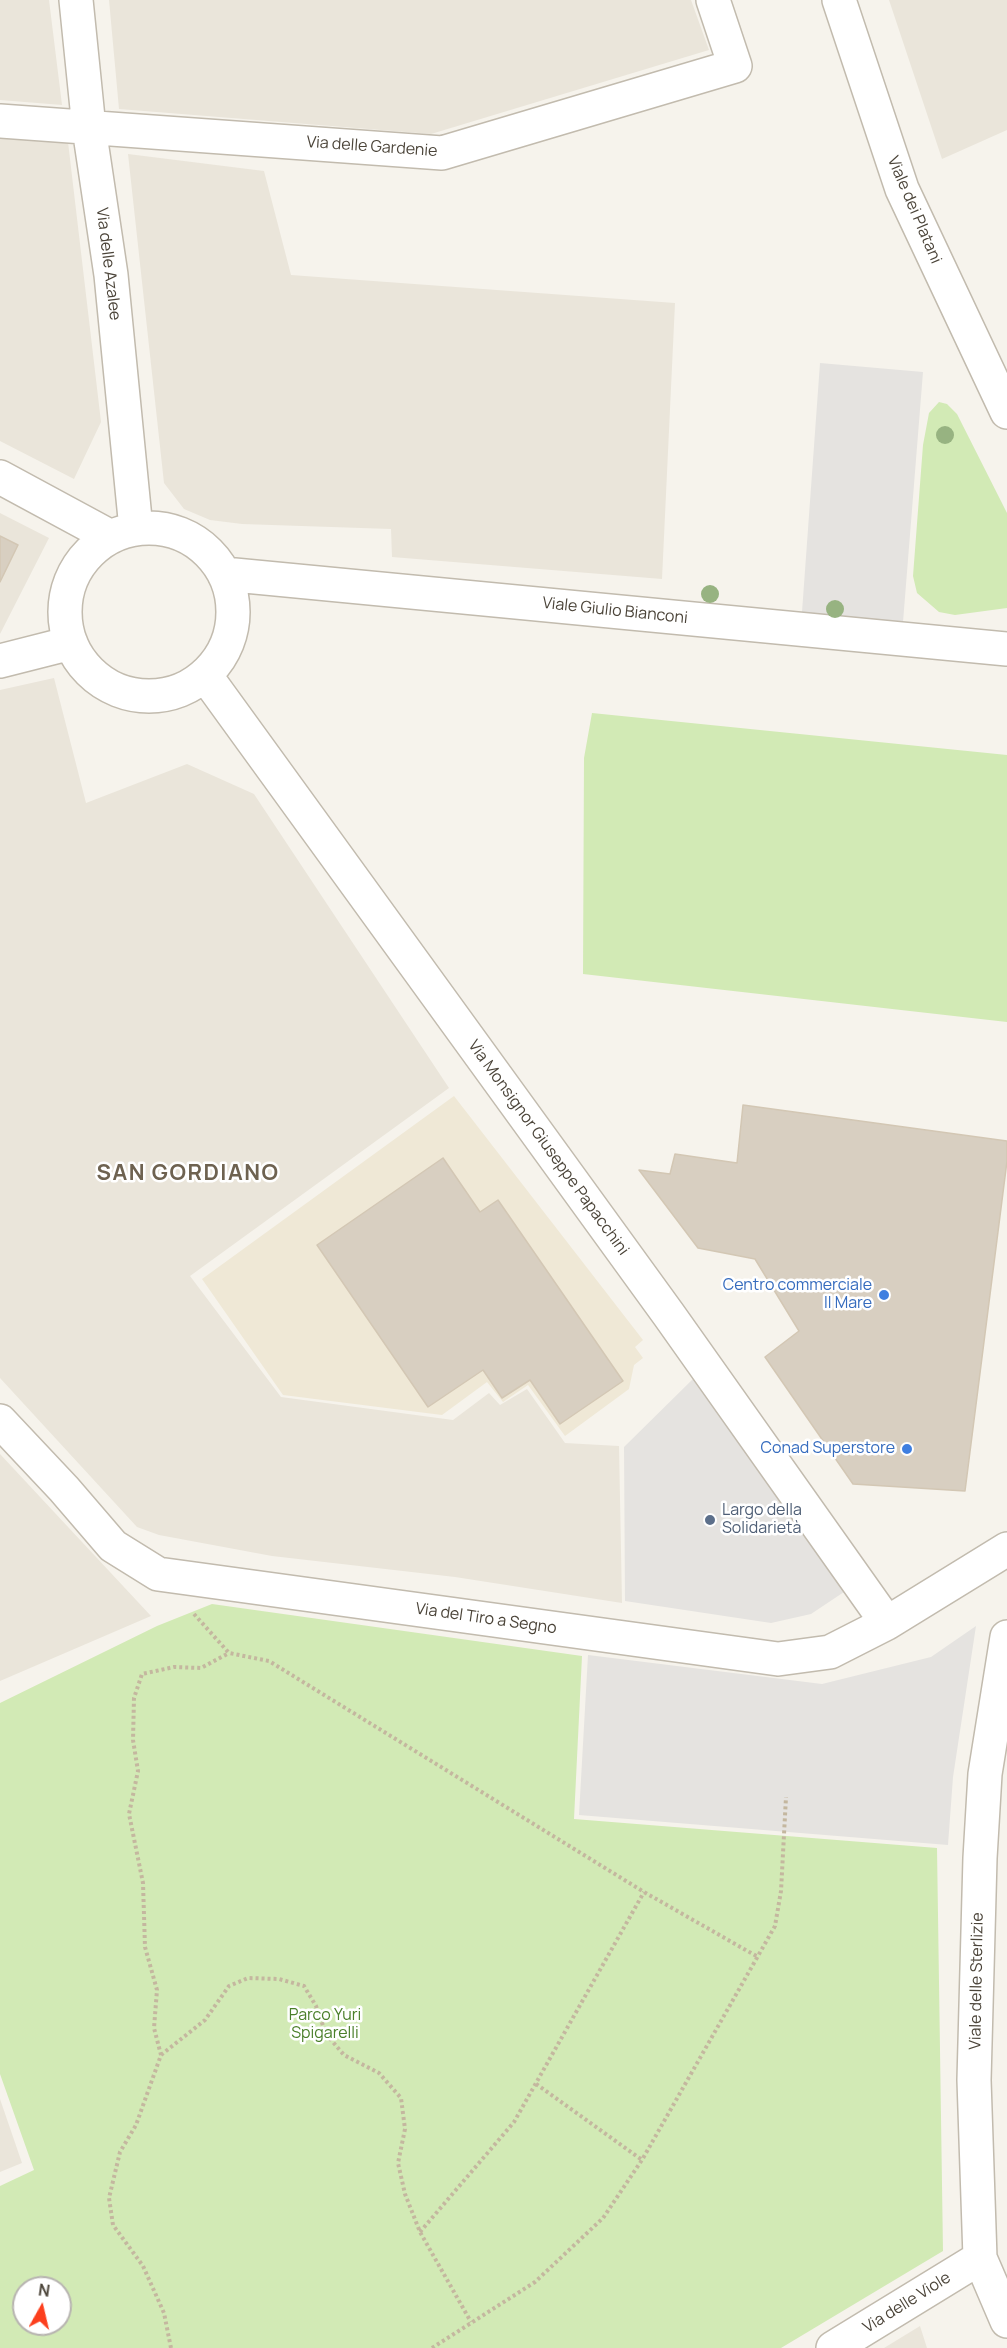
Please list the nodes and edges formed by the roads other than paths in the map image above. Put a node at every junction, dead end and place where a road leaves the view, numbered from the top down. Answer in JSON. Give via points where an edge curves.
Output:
{"nodes":[{"id":1,"x":76,"y":0,"type":"edge"},
{"id":2,"x":713,"y":0,"type":"edge"},
{"id":3,"x":838,"y":0,"type":"edge"},
{"id":4,"x":0,"y":121,"type":"edge"},
{"id":5,"x":89,"y":128,"type":"junction"},
{"id":6,"x":1007,"y":412,"type":"edge"},
{"id":7,"x":0,"y":477,"type":"edge"},
{"id":8,"x":123,"y":533,"type":"junction"},
{"id":9,"x":224,"y":574,"type":"junction"},
{"id":10,"x":71,"y":643,"type":"junction"},
{"id":11,"x":1007,"y":649,"type":"edge"},
{"id":12,"x":0,"y":661,"type":"edge"},
{"id":13,"x":205,"y":675,"type":"junction"},
{"id":14,"x":0,"y":1421,"type":"edge"},
{"id":15,"x":1007,"y":1549,"type":"edge"},
{"id":16,"x":887,"y":1623,"type":"junction"},
{"id":17,"x":1007,"y":1637,"type":"edge"},
{"id":18,"x":980,"y":2258,"type":"junction"},
{"id":19,"x":1007,"y":2321,"type":"edge"},
{"id":20,"x":833,"y":2348,"type":"edge"}],
"edges":[{"from":1,"to":5,"type":"street","name":"Via delle Azalee"},
{"from":2,"to":5,"type":"street","name":"Via delle Gardenie","via":[[735,66],[442,153]]},
{"from":3,"to":6,"type":"street","name":"Viale dei Platani","via":[[902,189]]},
{"from":4,"to":5,"type":"street","name":"Via delle Gardenie"},
{"from":5,"to":8,"type":"street","name":"Via delle Azalee","via":[[111,275]]},
{"from":7,"to":8,"type":"street"},
{"from":8,"to":9,"type":"street","via":[[165,529],[193,540],[215,559]]},
{"from":8,"to":10,"type":"street","via":[[89,552],[73,574],[65,599]]},
{"from":9,"to":11,"type":"street","name":"Viale Giulio Bianconi"},
{"from":9,"to":13,"type":"street","via":[[230,584],[235,613],[229,642],[214,668]]},
{"from":10,"to":12,"type":"street"},
{"from":10,"to":13,"type":"street","via":[[89,673],[112,688],[137,697],[164,696],[191,686]]},
{"from":13,"to":16,"type":"street","name":"Via Monsignor Giuseppe Papacchini"},
{"from":14,"to":16,"type":"street","name":"Via del Tiro a Segno","via":[[113,1546],[158,1574],[778,1659],[830,1652]]},
{"from":15,"to":16,"type":"street","name":"Via del Tiro a Segno"},
{"from":17,"to":18,"type":"street","name":"Viale delle Sterlizie","via":[[985,1774],[980,1858],[974,2080]]},
{"from":18,"to":19,"type":"street","name":"Viale delle Sterlizie"},
{"from":18,"to":20,"type":"street","name":"Via delle Viole"}]}
